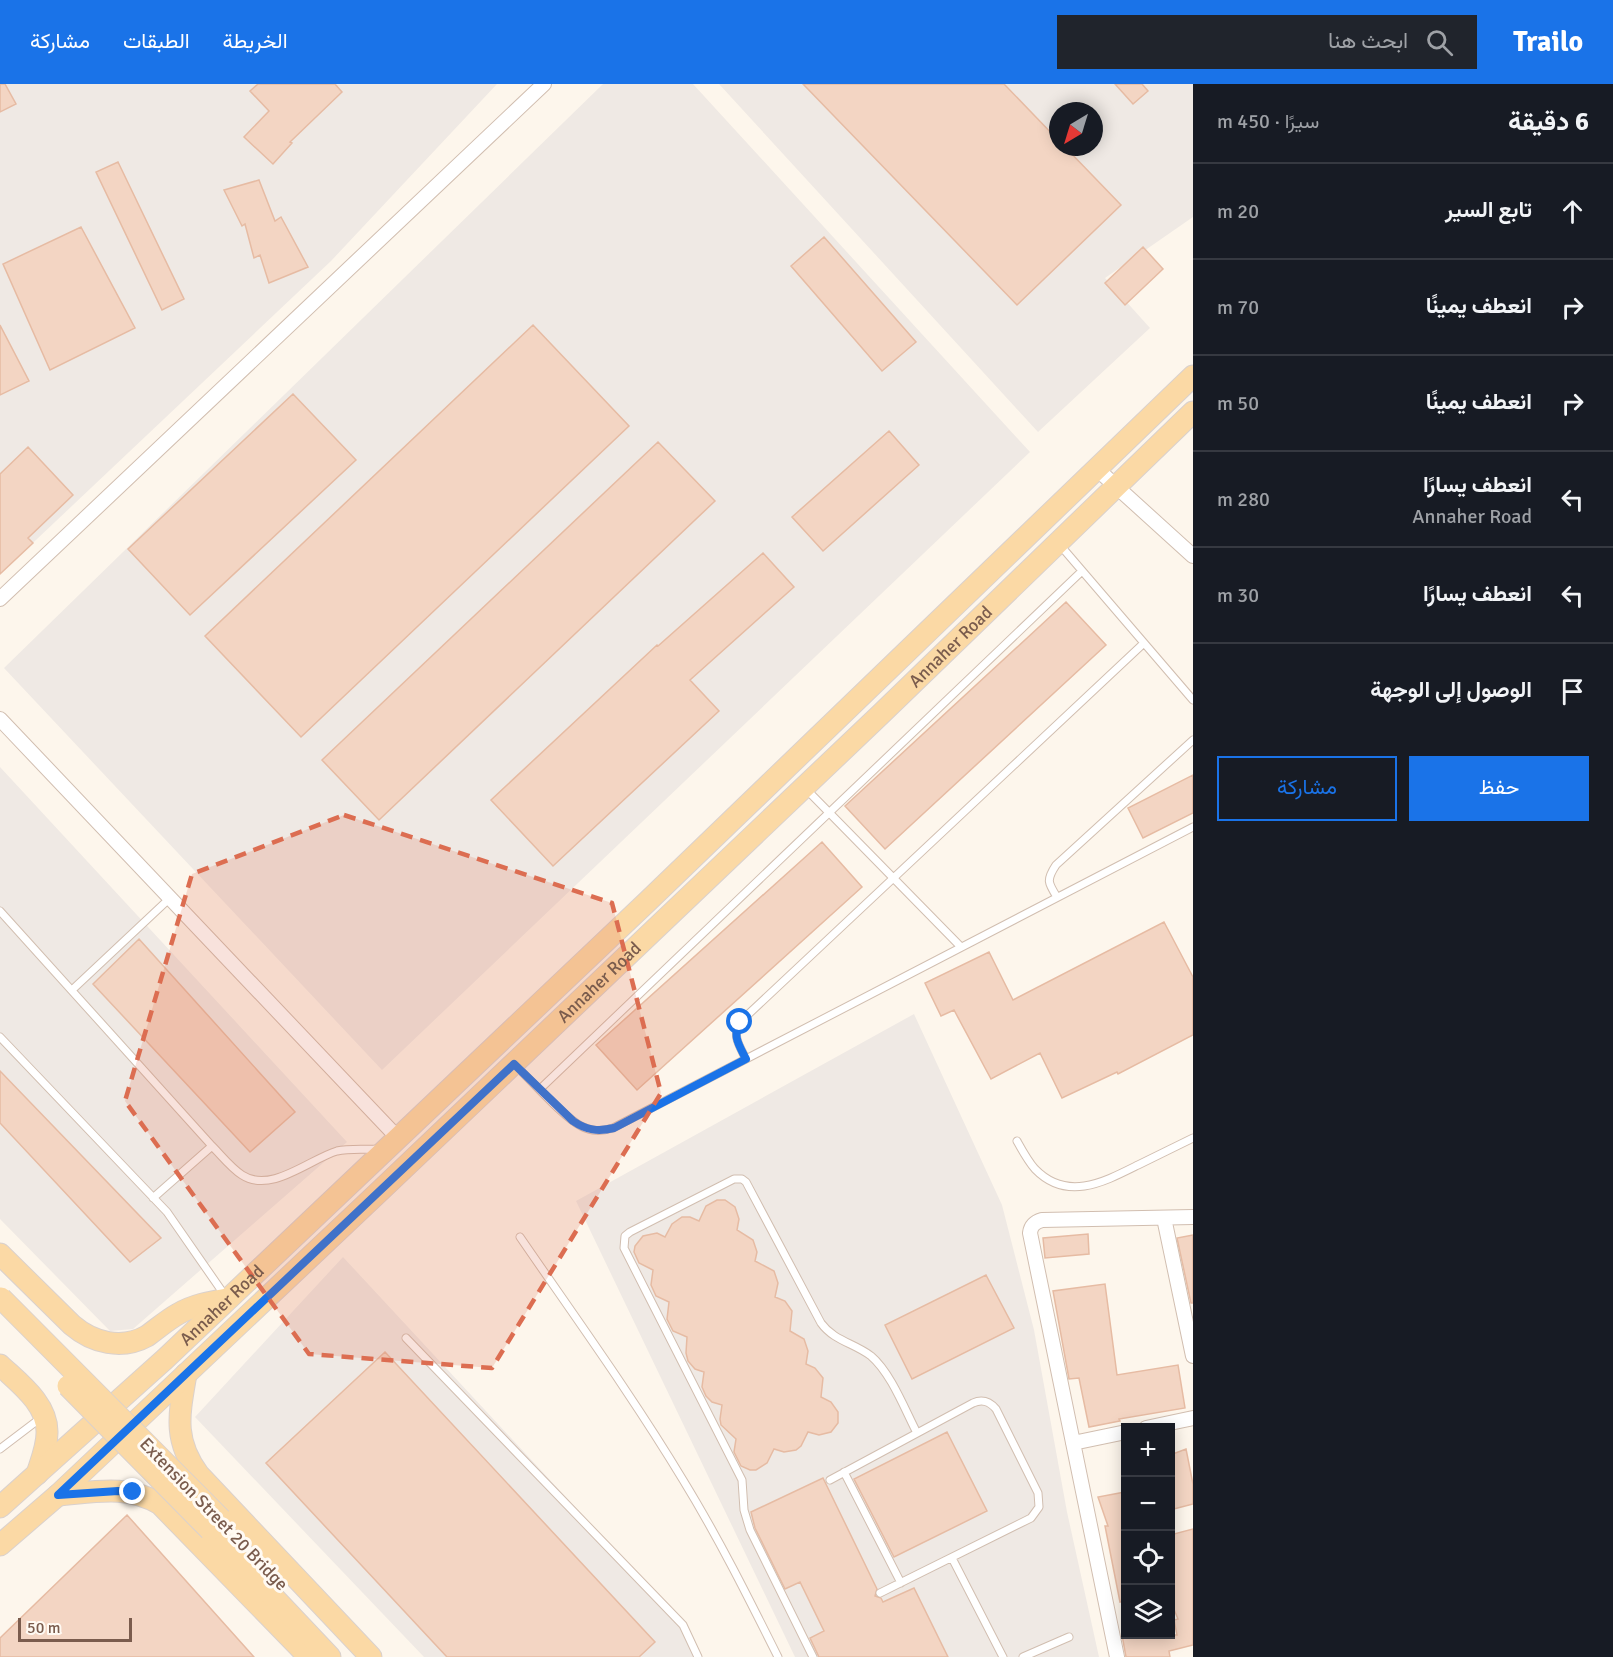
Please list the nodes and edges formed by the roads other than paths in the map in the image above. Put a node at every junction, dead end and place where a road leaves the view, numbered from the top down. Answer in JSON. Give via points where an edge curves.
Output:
{"nodes":[{"id":1,"x":544,"y":84,"type":"edge"},
{"id":2,"x":1193,"y":376,"type":"edge"},
{"id":3,"x":1193,"y":412,"type":"edge"},
{"id":4,"x":1097,"y":469,"type":"junction"},
{"id":5,"x":1116,"y":487,"type":"junction"},
{"id":6,"x":1058,"y":543,"type":"junction"},
{"id":7,"x":1193,"y":556,"type":"edge"},
{"id":8,"x":1082,"y":570,"type":"junction"},
{"id":9,"x":0,"y":599,"type":"edge"},
{"id":10,"x":1144,"y":642,"type":"junction"},
{"id":11,"x":1193,"y":700,"type":"edge"},
{"id":12,"x":0,"y":719,"type":"edge"},
{"id":13,"x":1193,"y":740,"type":"edge"},
{"id":14,"x":804,"y":787,"type":"junction"},
{"id":15,"x":829,"y":813,"type":"junction"},
{"id":16,"x":1193,"y":827,"type":"edge"},
{"id":17,"x":893,"y":878,"type":"junction"},
{"id":18,"x":1057,"y":897,"type":"junction"},
{"id":19,"x":170,"y":898,"type":"junction"},
{"id":20,"x":0,"y":911,"type":"edge"},
{"id":21,"x":961,"y":947,"type":"junction"},
{"id":22,"x":72,"y":990,"type":"junction"},
{"id":23,"x":0,"y":1037,"type":"edge"},
{"id":24,"x":746,"y":1059,"type":"junction"},
{"id":25,"x":514,"y":1064,"type":"junction"},
{"id":26,"x":540,"y":1089,"type":"junction"},
{"id":27,"x":1193,"y":1138,"type":"edge"},
{"id":28,"x":1017,"y":1141,"type":"dead end"},
{"id":29,"x":391,"y":1143,"type":"junction"},
{"id":30,"x":212,"y":1146,"type":"junction"},
{"id":31,"x":153,"y":1198,"type":"junction"},
{"id":32,"x":1164,"y":1218,"type":"junction"},
{"id":33,"x":1193,"y":1218,"type":"edge"},
{"id":34,"x":520,"y":1237,"type":"dead end"},
{"id":35,"x":0,"y":1254,"type":"edge"},
{"id":36,"x":227,"y":1299,"type":"junction"},
{"id":37,"x":0,"y":1304,"type":"edge"},
{"id":38,"x":406,"y":1338,"type":"dead end"},
{"id":39,"x":1193,"y":1356,"type":"edge"},
{"id":40,"x":0,"y":1365,"type":"edge"},
{"id":41,"x":186,"y":1374,"type":"junction"},
{"id":42,"x":44,"y":1416,"type":"junction"},
{"id":43,"x":1193,"y":1418,"type":"edge"},
{"id":44,"x":1170,"y":1423,"type":"edge"},
{"id":45,"x":917,"y":1433,"type":"junction"},
{"id":46,"x":1121,"y":1433,"type":"edge"},
{"id":47,"x":1073,"y":1443,"type":"junction"},
{"id":48,"x":0,"y":1449,"type":"edge"},
{"id":49,"x":844,"y":1472,"type":"junction"},
{"id":50,"x":36,"y":1476,"type":"junction"},
{"id":51,"x":830,"y":1480,"type":"dead end"},
{"id":52,"x":58,"y":1495,"type":"junction"},
{"id":53,"x":0,"y":1507,"type":"edge"},
{"id":54,"x":215,"y":1525,"type":"junction"},
{"id":55,"x":0,"y":1545,"type":"edge"},
{"id":56,"x":952,"y":1558,"type":"junction"},
{"id":57,"x":901,"y":1583,"type":"junction"},
{"id":58,"x":880,"y":1593,"type":"dead end"},
{"id":59,"x":1069,"y":1637,"type":"dead end"},
{"id":60,"x":309,"y":1657,"type":"edge"},
{"id":61,"x":330,"y":1657,"type":"edge"},
{"id":62,"x":351,"y":1657,"type":"edge"},
{"id":63,"x":371,"y":1657,"type":"edge"},
{"id":64,"x":698,"y":1657,"type":"edge"},
{"id":65,"x":778,"y":1657,"type":"edge"},
{"id":66,"x":813,"y":1657,"type":"edge"},
{"id":67,"x":1003,"y":1657,"type":"edge"},
{"id":68,"x":1023,"y":1657,"type":"edge"},
{"id":69,"x":1117,"y":1657,"type":"edge"}],
"edges":[{"from":1,"to":9,"type":"street"},
{"from":2,"to":4,"type":"main road","name":"Annaher Road"},
{"from":3,"to":5,"type":"main road","name":"Annaher Road"},
{"from":4,"to":5,"type":"street"},
{"from":4,"to":29,"type":"main road","name":"Annaher Road"},
{"from":5,"to":6,"type":"main road","name":"Annaher Road"},
{"from":5,"to":7,"type":"street"},
{"from":6,"to":8,"type":"lane"},
{"from":6,"to":14,"type":"main road","name":"Annaher Road"},
{"from":8,"to":10,"type":"lane"},
{"from":8,"to":15,"type":"lane"},
{"from":10,"to":11,"type":"lane"},
{"from":10,"to":17,"type":"lane"},
{"from":12,"to":19,"type":"street"},
{"from":13,"to":18,"type":"lane","via":[[1056,865],[1048,884]]},
{"from":14,"to":15,"type":"lane"},
{"from":14,"to":25,"type":"main road","name":"Annaher Road"},
{"from":15,"to":17,"type":"lane"},
{"from":15,"to":26,"type":"lane"},
{"from":16,"to":18,"type":"lane"},
{"from":17,"to":21,"type":"lane"},
{"from":17,"to":24,"type":"lane","via":[[740,1022],[735,1039]]},
{"from":18,"to":21,"type":"lane"},
{"from":19,"to":22,"type":"lane"},
{"from":19,"to":29,"type":"street"},
{"from":20,"to":22,"type":"lane"},
{"from":21,"to":24,"type":"lane"},
{"from":22,"to":30,"type":"lane"},
{"from":23,"to":31,"type":"lane"},
{"from":24,"to":26,"type":"lane","via":[[603,1131],[582,1127]]},
{"from":25,"to":26,"type":"lane"},
{"from":25,"to":41,"type":"main road","name":"Annaher Road"},
{"from":27,"to":28,"type":"lane","via":[[1104,1182],[1082,1187],[1060,1184],[1041,1174]]},
{"from":29,"to":30,"type":"lane","via":[[338,1151],[271,1180],[242,1176]]},
{"from":29,"to":36,"type":"main road","name":"Annaher Road"},
{"from":30,"to":31,"type":"lane"},
{"from":31,"to":36,"type":"lane","via":[[182,1231]]},
{"from":32,"to":33,"type":"street"},
{"from":32,"to":39,"type":"street"},
{"from":32,"to":47,"type":"street","via":[[1042,1220],[1031,1228]]},
{"from":34,"to":65,"type":"lane","via":[[684,1481]]},
{"from":35,"to":36,"type":"main road","via":[[72,1325],[101,1342],[135,1341],[177,1314]]},
{"from":36,"to":50,"type":"main road","name":"Annaher Road"},
{"from":37,"to":54,"type":"main road","name":"Extension Street 20 Bridge","bridge":true},
{"from":38,"to":64,"type":"lane","via":[[683,1625]]},
{"from":40,"to":42,"type":"main road","via":[[32,1396]]},
{"from":41,"to":52,"type":"main road","name":"Annaher Road"},
{"from":41,"to":63,"type":"main road","via":[[179,1419],[183,1449],[190,1463]]},
{"from":42,"to":48,"type":"lane"},
{"from":42,"to":50,"type":"main road","via":[[47,1434]]},
{"from":43,"to":44,"type":"street"},
{"from":45,"to":49,"type":"lane"},
{"from":45,"to":56,"type":"lane","via":[[973,1403],[988,1402],[996,1408],[1038,1493],[1039,1507],[1031,1518]]},
{"from":45,"to":66,"type":"lane","via":[[877,1362],[861,1349],[834,1337],[821,1323],[742,1179],[734,1179],[625,1236],[624,1248],[742,1480],[750,1530]]},
{"from":46,"to":47,"type":"street"},
{"from":47,"to":69,"type":"street"},
{"from":49,"to":51,"type":"lane"},
{"from":49,"to":57,"type":"lane"},
{"from":50,"to":53,"type":"main road","name":"Annaher Road"},
{"from":52,"to":55,"type":"main road","name":"Annaher Road"},
{"from":52,"to":60,"type":"main road","via":[[133,1492],[160,1504]]},
{"from":54,"to":61,"type":"main road","name":"Extension Street 20 Bridge"},
{"from":54,"to":62,"type":"main road","name":"Extension Street 20 Bridge"},
{"from":56,"to":57,"type":"lane"},
{"from":56,"to":67,"type":"lane"},
{"from":57,"to":58,"type":"lane"},
{"from":59,"to":68,"type":"lane"}]}
